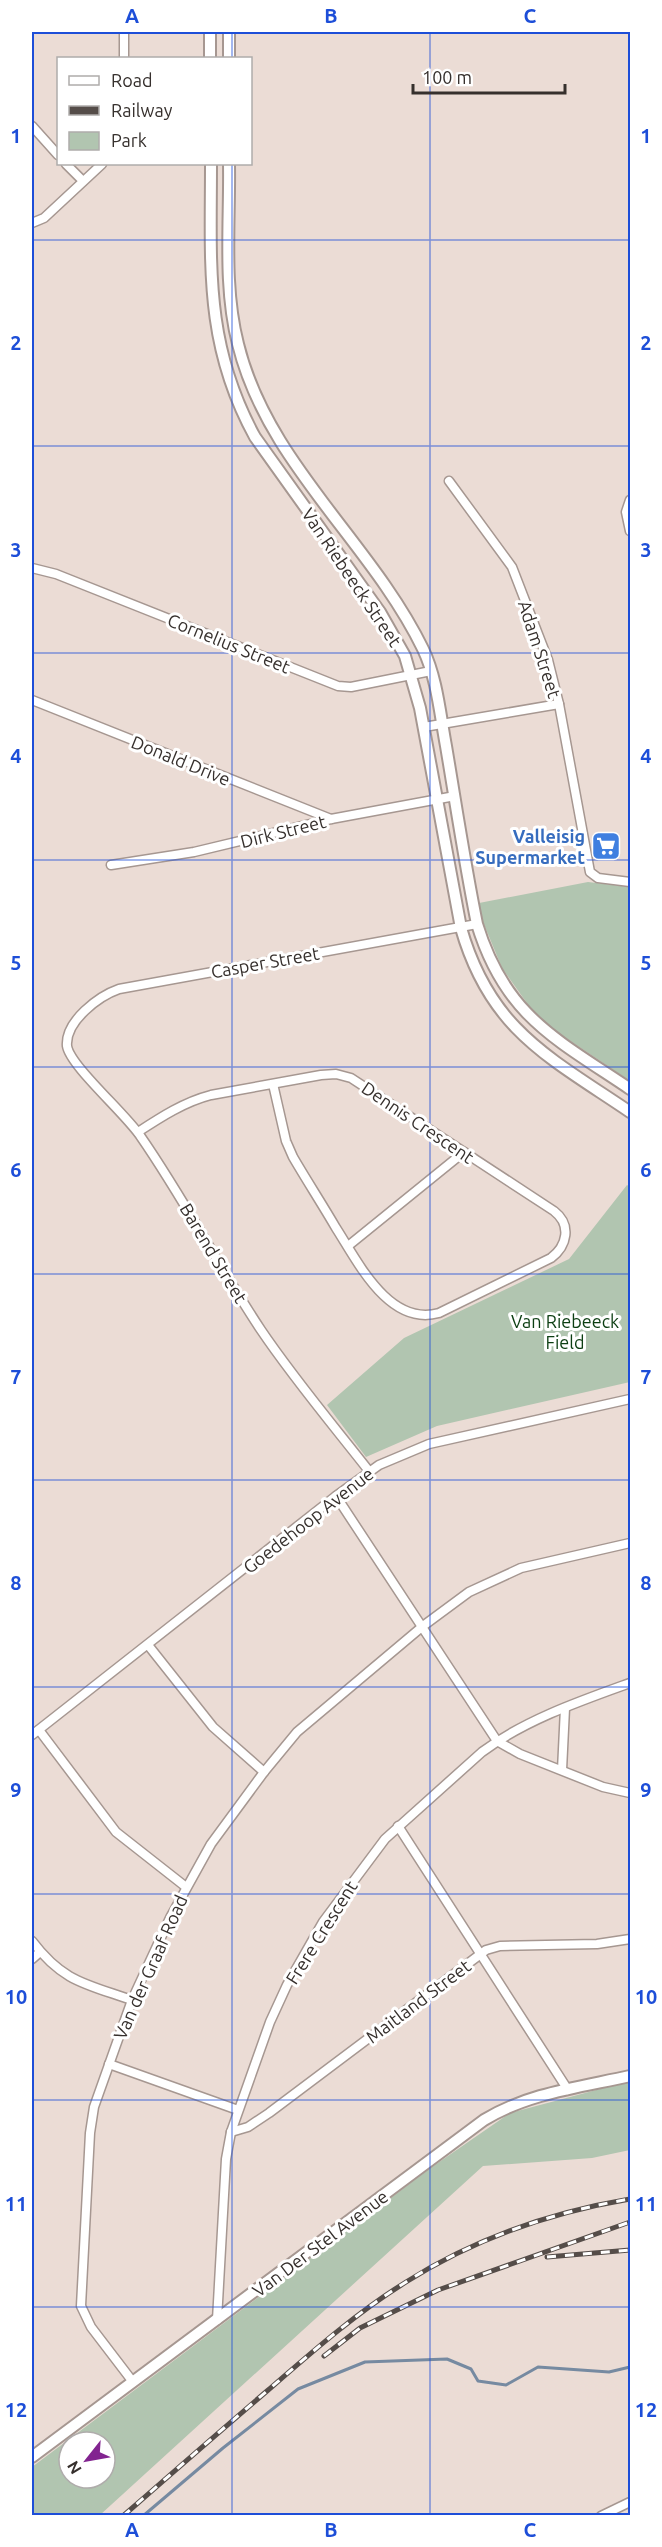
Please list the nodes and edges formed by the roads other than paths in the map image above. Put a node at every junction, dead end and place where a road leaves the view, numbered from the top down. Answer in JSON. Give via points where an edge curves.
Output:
{"nodes":[{"id":1,"x":124,"y":32,"type":"edge"},
{"id":2,"x":210,"y":32,"type":"edge"},
{"id":3,"x":229,"y":32,"type":"edge"},
{"id":4,"x":124,"y":57,"type":"edge"},
{"id":5,"x":210,"y":57,"type":"edge"},
{"id":6,"x":229,"y":57,"type":"edge"},
{"id":7,"x":32,"y":126,"type":"edge"},
{"id":8,"x":57,"y":154,"type":"edge"},
{"id":9,"x":67,"y":165,"type":"edge"},
{"id":10,"x":101,"y":165,"type":"edge"},
{"id":11,"x":211,"y":165,"type":"edge"},
{"id":12,"x":229,"y":165,"type":"edge"},
{"id":13,"x":82,"y":181,"type":"junction"},
{"id":14,"x":32,"y":223,"type":"edge"},
{"id":15,"x":238,"y":346,"type":"junction"},
{"id":16,"x":220,"y":351,"type":"junction"},
{"id":17,"x":449,"y":481,"type":"dead end"},
{"id":18,"x":630,"y":501,"type":"edge"},
{"id":19,"x":630,"y":531,"type":"edge"},
{"id":20,"x":32,"y":568,"type":"edge"},
{"id":21,"x":430,"y":671,"type":"junction"},
{"id":22,"x":411,"y":675,"type":"junction"},
{"id":23,"x":32,"y":700,"type":"edge"},
{"id":24,"x":559,"y":704,"type":"junction"},
{"id":25,"x":442,"y":724,"type":"junction"},
{"id":26,"x":424,"y":727,"type":"junction"},
{"id":27,"x":455,"y":796,"type":"junction"},
{"id":28,"x":436,"y":800,"type":"junction"},
{"id":29,"x":331,"y":819,"type":"junction"},
{"id":30,"x":111,"y":865,"type":"dead end"},
{"id":31,"x":630,"y":882,"type":"edge"},
{"id":32,"x":477,"y":924,"type":"junction"},
{"id":33,"x":461,"y":928,"type":"junction"},
{"id":34,"x":69,"y":1033,"type":"joint"},
{"id":35,"x":273,"y":1084,"type":"junction"},
{"id":36,"x":630,"y":1089,"type":"edge"},
{"id":37,"x":630,"y":1112,"type":"edge"},
{"id":38,"x":138,"y":1132,"type":"junction"},
{"id":39,"x":464,"y":1152,"type":"junction"},
{"id":40,"x":348,"y":1246,"type":"junction"},
{"id":41,"x":630,"y":1399,"type":"edge"},
{"id":42,"x":369,"y":1471,"type":"junction"},
{"id":43,"x":336,"y":1496,"type":"junction"},
{"id":44,"x":630,"y":1543,"type":"edge"},
{"id":45,"x":423,"y":1626,"type":"junction"},
{"id":46,"x":148,"y":1645,"type":"junction"},
{"id":47,"x":630,"y":1683,"type":"edge"},
{"id":48,"x":565,"y":1708,"type":"junction"},
{"id":49,"x":35,"y":1732,"type":"edge"},
{"id":50,"x":497,"y":1741,"type":"junction"},
{"id":51,"x":562,"y":1770,"type":"junction"},
{"id":52,"x":264,"y":1772,"type":"junction"},
{"id":53,"x":630,"y":1792,"type":"edge"},
{"id":54,"x":398,"y":1826,"type":"junction"},
{"id":55,"x":186,"y":1887,"type":"junction"},
{"id":56,"x":630,"y":1939,"type":"edge"},
{"id":57,"x":32,"y":1941,"type":"edge"},
{"id":58,"x":40,"y":1952,"type":"junction"},
{"id":59,"x":480,"y":1953,"type":"junction"},
{"id":60,"x":32,"y":1959,"type":"edge"},
{"id":61,"x":132,"y":2000,"type":"junction"},
{"id":62,"x":109,"y":2064,"type":"junction"},
{"id":63,"x":630,"y":2076,"type":"edge"},
{"id":64,"x":568,"y":2090,"type":"junction"},
{"id":65,"x":238,"y":2110,"type":"junction"},
{"id":66,"x":231,"y":2132,"type":"junction"},
{"id":67,"x":217,"y":2320,"type":"junction"},
{"id":68,"x":133,"y":2382,"type":"junction"},
{"id":69,"x":32,"y":2457,"type":"edge"},
{"id":70,"x":630,"y":2502,"type":"edge"},
{"id":71,"x":601,"y":2516,"type":"edge"}],
"edges":[{"from":1,"to":4,"type":"street"},
{"from":2,"to":5,"type":"street"},
{"from":3,"to":6,"type":"street"},
{"from":7,"to":8,"type":"street"},
{"from":9,"to":13,"type":"street"},
{"from":10,"to":13,"type":"street"},
{"from":11,"to":16,"type":"street","name":"Van Riebeeck Street","via":[[212,290]]},
{"from":12,"to":15,"type":"street","name":"Van Riebeeck Street","via":[[230,285]]},
{"from":13,"to":14,"type":"street","via":[[44,218]]},
{"from":15,"to":16,"type":"street"},
{"from":15,"to":21,"type":"street","name":"Van Riebeeck Street","via":[[272,428],[410,624]]},
{"from":16,"to":22,"type":"street","name":"Van Riebeeck Street","via":[[255,437],[390,627]]},
{"from":17,"to":24,"type":"street","name":"Adam Street","via":[[512,567],[548,660]]},
{"from":18,"to":19,"type":"street","via":[[626,512]]},
{"from":20,"to":22,"type":"street","name":"Cornelius Street","via":[[338,686]]},
{"from":21,"to":22,"type":"street","name":"Cornelius Street"},
{"from":21,"to":25,"type":"street","name":"Van Riebeeck Street"},
{"from":22,"to":26,"type":"street","name":"Van Riebeeck Street"},
{"from":23,"to":29,"type":"street","name":"Donald Drive"},
{"from":24,"to":25,"type":"street"},
{"from":24,"to":31,"type":"street","name":"Adam Street","via":[[590,872],[598,878]]},
{"from":25,"to":26,"type":"street"},
{"from":25,"to":27,"type":"street","name":"Van Riebeeck Street"},
{"from":26,"to":28,"type":"street","name":"Van Riebeeck Street"},
{"from":27,"to":28,"type":"street","name":"Dirk Street"},
{"from":27,"to":32,"type":"street","name":"Van Riebeeck Street"},
{"from":28,"to":29,"type":"street","name":"Dirk Street"},
{"from":28,"to":33,"type":"street","name":"Van Riebeeck Street"},
{"from":29,"to":30,"type":"street","name":"Dirk Street","via":[[194,852]]},
{"from":32,"to":33,"type":"street","name":"Casper Street"},
{"from":32,"to":36,"type":"street","name":"Van Riebeeck Street","via":[[494,968],[523,1011],[543,1030]]},
{"from":33,"to":34,"type":"street","name":"Casper Street","via":[[119,989],[96,1002]]},
{"from":33,"to":37,"type":"street","name":"Van Riebeeck Street","via":[[486,990],[520,1034]]},
{"from":34,"to":38,"type":"street","name":"Barend Street","via":[[67,1043],[73,1060]]},
{"from":35,"to":38,"type":"street","name":"Dennis Crescent","via":[[193,1100]]},
{"from":35,"to":39,"type":"street","name":"Dennis Crescent","via":[[327,1074],[351,1078]]},
{"from":35,"to":40,"type":"street","via":[[289,1148]]},
{"from":38,"to":42,"type":"street","name":"Barend Street","via":[[260,1329]]},
{"from":39,"to":40,"type":"street"},
{"from":39,"to":40,"type":"street","name":"Dennis Crescent","via":[[560,1216],[565,1241],[559,1251],[439,1313],[419,1315],[401,1308],[374,1286]]},
{"from":41,"to":42,"type":"street","name":"Goedehoop Avenue","via":[[429,1444]]},
{"from":42,"to":43,"type":"street","name":"Goedehoop Avenue"},
{"from":43,"to":45,"type":"street"},
{"from":43,"to":46,"type":"street","name":"Goedehoop Avenue"},
{"from":44,"to":45,"type":"street","name":"Van der Graaf Road","via":[[506,1574],[469,1592]]},
{"from":45,"to":50,"type":"street"},
{"from":45,"to":52,"type":"street","name":"Van der Graaf Road","via":[[297,1732]]},
{"from":46,"to":49,"type":"street","name":"Goedehoop Avenue"},
{"from":46,"to":52,"type":"street","via":[[213,1727]]},
{"from":47,"to":48,"type":"street","name":"Frere Crescent"},
{"from":48,"to":50,"type":"street","name":"Frere Crescent"},
{"from":48,"to":51,"type":"street"},
{"from":49,"to":55,"type":"street","via":[[116,1832]]},
{"from":50,"to":51,"type":"street"},
{"from":50,"to":54,"type":"street","name":"Frere Crescent"},
{"from":51,"to":53,"type":"street"},
{"from":52,"to":55,"type":"street","name":"Van der Graaf Road","via":[[211,1844]]},
{"from":54,"to":59,"type":"street"},
{"from":54,"to":65,"type":"street","name":"Frere Crescent","via":[[356,1876],[303,1955],[270,2022]]},
{"from":55,"to":61,"type":"street","name":"Van der Graaf Road"},
{"from":56,"to":59,"type":"street","name":"Maitland Street","via":[[597,1944],[500,1946]]},
{"from":57,"to":58,"type":"street"},
{"from":58,"to":60,"type":"street"},
{"from":58,"to":61,"type":"street","via":[[68,1977]]},
{"from":59,"to":64,"type":"street"},
{"from":59,"to":66,"type":"street","name":"Maitland Street","via":[[269,2114]]},
{"from":61,"to":62,"type":"street","name":"Van der Graaf Road"},
{"from":62,"to":65,"type":"street"},
{"from":62,"to":68,"type":"street","name":"Van der Graaf Road","via":[[94,2107],[90,2133],[81,2306],[91,2327]]},
{"from":63,"to":64,"type":"street","name":"Van Der Stel Avenue"},
{"from":64,"to":67,"type":"street","name":"Van Der Stel Avenue","via":[[520,2102],[484,2120]]},
{"from":65,"to":66,"type":"street","name":"Frere Crescent"},
{"from":66,"to":67,"type":"street","name":"Frere Crescent"},
{"from":67,"to":68,"type":"street","name":"Van Der Stel Avenue"},
{"from":68,"to":69,"type":"street","name":"Van Der Stel Avenue"},
{"from":70,"to":71,"type":"street"}]}
